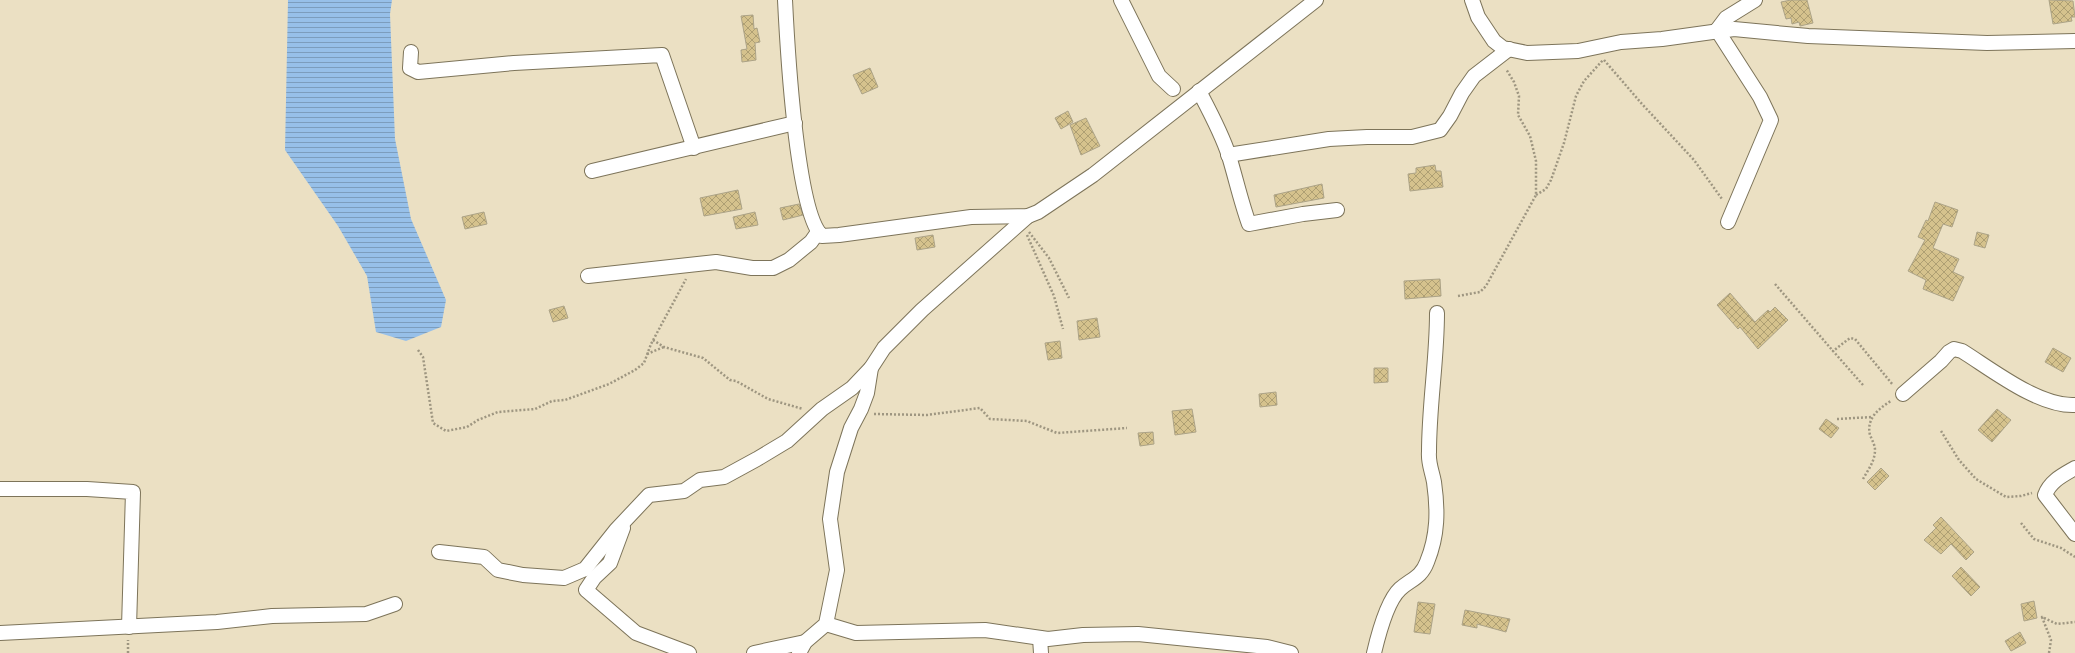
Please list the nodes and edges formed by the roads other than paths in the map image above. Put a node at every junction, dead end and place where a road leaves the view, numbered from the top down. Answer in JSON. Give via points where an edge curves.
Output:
{"nodes":[{"id":1,"x":785,"y":0,"type":"edge"},
{"id":2,"x":1121,"y":0,"type":"edge"},
{"id":3,"x":1316,"y":0,"type":"edge"},
{"id":4,"x":1472,"y":0,"type":"edge"},
{"id":5,"x":1755,"y":0,"type":"edge"},
{"id":6,"x":1717,"y":30,"type":"junction"},
{"id":7,"x":2075,"y":41,"type":"edge"},
{"id":8,"x":1509,"y":49,"type":"junction"},
{"id":9,"x":411,"y":52,"type":"dead end"},
{"id":10,"x":1173,"y":89,"type":"junction"},
{"id":11,"x":1198,"y":93,"type":"junction"},
{"id":12,"x":1182,"y":105,"type":"junction"},
{"id":13,"x":795,"y":123,"type":"junction"},
{"id":14,"x":694,"y":148,"type":"junction"},
{"id":15,"x":1228,"y":155,"type":"junction"},
{"id":16,"x":592,"y":171,"type":"dead end"},
{"id":17,"x":1337,"y":210,"type":"dead end"},
{"id":18,"x":1730,"y":218,"type":"road end"},
{"id":19,"x":1025,"y":219,"type":"junction"},
{"id":20,"x":818,"y":232,"type":"junction"},
{"id":21,"x":588,"y":276,"type":"dead end"},
{"id":22,"x":1437,"y":313,"type":"dead end"},
{"id":23,"x":870,"y":368,"type":"junction"},
{"id":24,"x":1902,"y":394,"type":"road end"},
{"id":25,"x":2075,"y":405,"type":"edge"},
{"id":26,"x":2075,"y":468,"type":"edge"},
{"id":27,"x":0,"y":489,"type":"edge"},
{"id":28,"x":627,"y":518,"type":"junction"},
{"id":29,"x":2075,"y":534,"type":"edge"},
{"id":30,"x":439,"y":552,"type":"dead end"},
{"id":31,"x":396,"y":604,"type":"dead end"},
{"id":32,"x":826,"y":624,"type":"junction"},
{"id":33,"x":129,"y":627,"type":"junction"},
{"id":34,"x":0,"y":633,"type":"edge"},
{"id":35,"x":1040,"y":638,"type":"junction"},
{"id":36,"x":802,"y":647,"type":"edge"},
{"id":37,"x":689,"y":653,"type":"edge"},
{"id":38,"x":754,"y":653,"type":"edge"},
{"id":39,"x":1041,"y":653,"type":"edge"},
{"id":40,"x":1292,"y":653,"type":"edge"},
{"id":41,"x":1374,"y":653,"type":"edge"}],
"edges":[{"from":1,"to":13,"type":"street"},
{"from":2,"to":10,"type":"street","via":[[1159,76]]},
{"from":3,"to":11,"type":"street"},
{"from":4,"to":8,"type":"street","via":[[1478,17],[1494,40],[1503,48]]},
{"from":5,"to":6,"type":"street","via":[[1726,18]]},
{"from":6,"to":7,"type":"street","via":[[1988,43]]},
{"from":6,"to":8,"type":"street","via":[[1662,39],[1621,42],[1578,51],[1527,53]]},
{"from":6,"to":18,"type":"street","via":[[1760,97],[1771,120]]},
{"from":8,"to":15,"type":"street","via":[[1474,76],[1440,130],[1412,137],[1329,139]]},
{"from":9,"to":14,"type":"street","via":[[410,68],[418,72],[514,63],[662,55]]},
{"from":10,"to":11,"type":"street"},
{"from":10,"to":12,"type":"street"},
{"from":11,"to":12,"type":"street"},
{"from":11,"to":15,"type":"street","via":[[1212,114]]},
{"from":12,"to":19,"type":"street","via":[[1093,176]]},
{"from":13,"to":14,"type":"street"},
{"from":13,"to":20,"type":"street","via":[[804,185]]},
{"from":14,"to":16,"type":"street"},
{"from":15,"to":17,"type":"street","via":[[1249,224]]},
{"from":19,"to":20,"type":"street","via":[[971,217],[839,235],[822,236]]},
{"from":19,"to":23,"type":"street","via":[[922,310],[884,348]]},
{"from":20,"to":21,"type":"street","via":[[811,242],[789,260],[773,268],[752,268],[716,262]]},
{"from":22,"to":41,"type":"street","via":[[1437,348],[1428,462],[1437,513],[1435,534],[1427,563],[1417,578],[1399,590],[1380,625]]},
{"from":23,"to":28,"type":"street","via":[[852,388],[814,415],[787,441],[724,477],[700,480],[684,490],[649,495]]},
{"from":23,"to":32,"type":"street","via":[[867,393],[850,428],[837,472],[830,519],[837,570]]},
{"from":24,"to":25,"type":"street","via":[[1954,349],[1962,351],[2045,400]]},
{"from":26,"to":29,"type":"street","via":[[2048,487],[2045,495]]},
{"from":27,"to":33,"type":"street","via":[[133,492]]},
{"from":28,"to":30,"type":"street","via":[[585,569],[564,578],[498,570],[484,557]]},
{"from":28,"to":37,"type":"street","via":[[610,563],[586,590],[636,633]]},
{"from":31,"to":33,"type":"street","via":[[366,614],[272,616]]},
{"from":32,"to":35,"type":"street","via":[[856,633],[984,630]]},
{"from":32,"to":36,"type":"street"},
{"from":33,"to":34,"type":"street"},
{"from":35,"to":39,"type":"street"},
{"from":35,"to":40,"type":"street","via":[[1138,634],[1259,646]]},
{"from":36,"to":38,"type":"street"}]}
